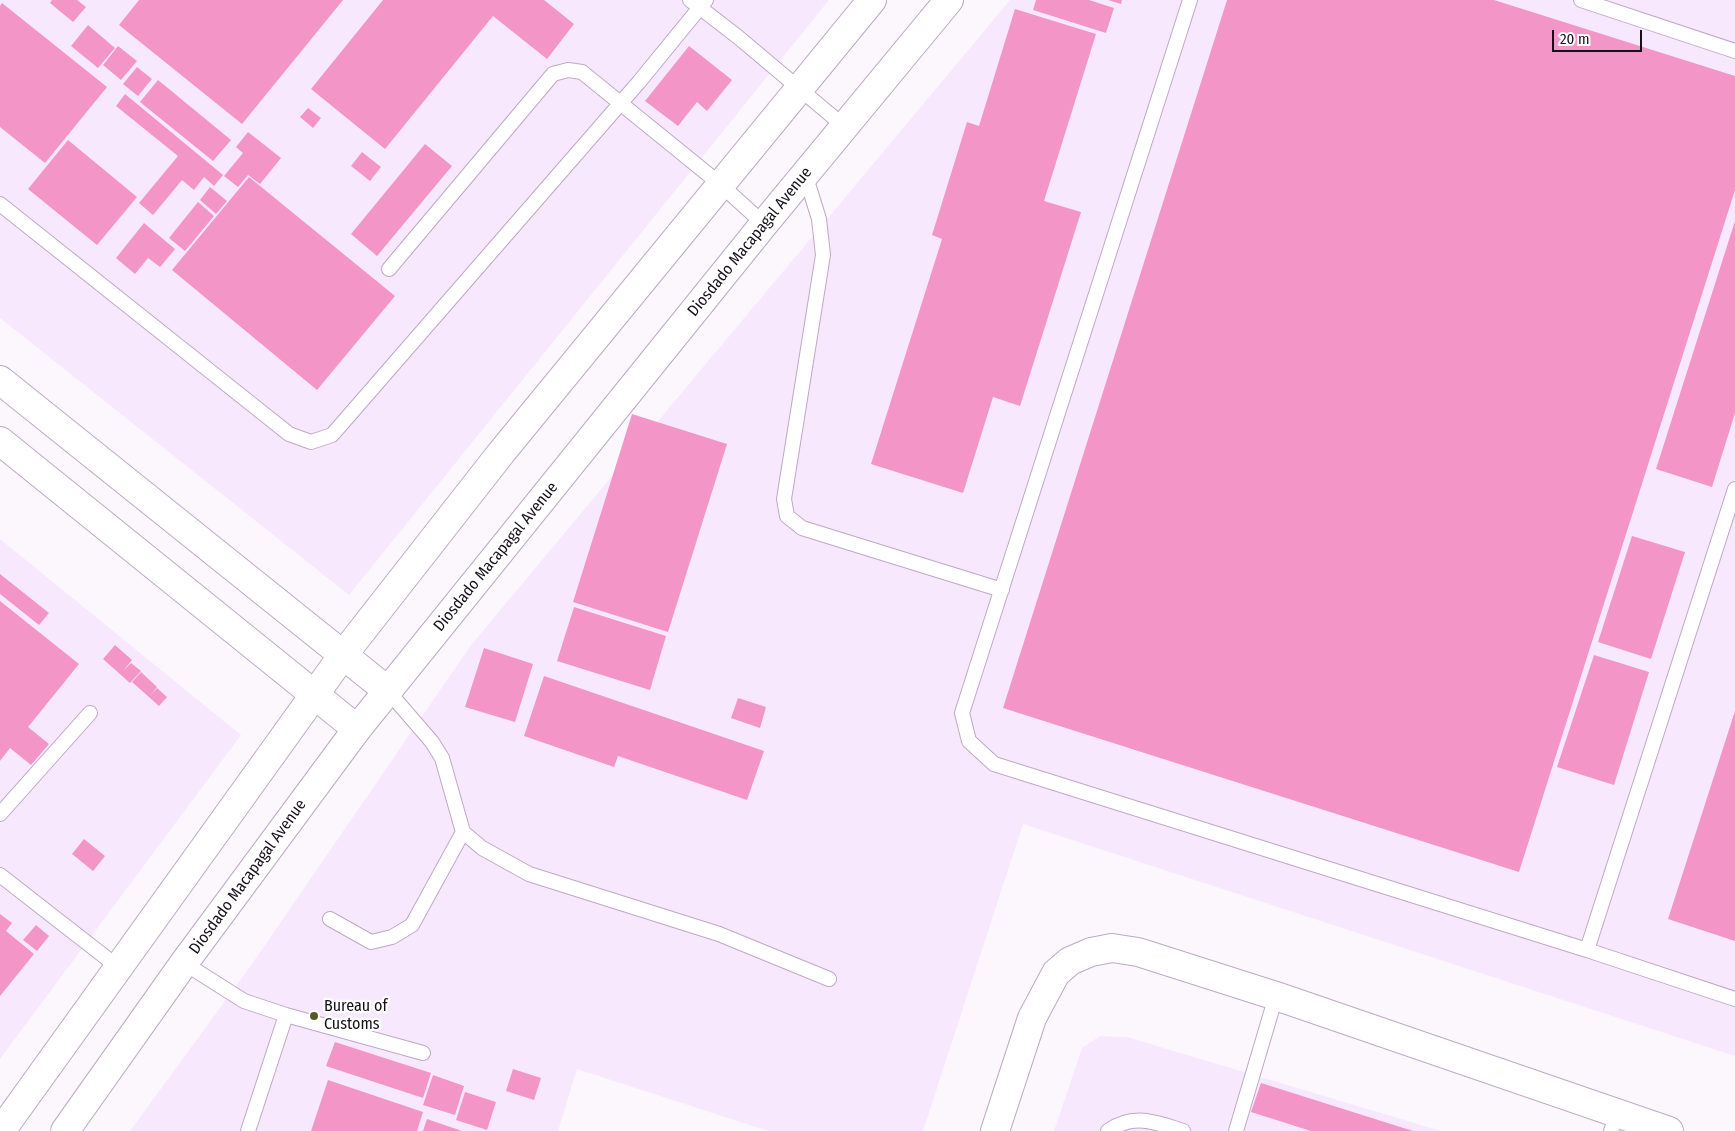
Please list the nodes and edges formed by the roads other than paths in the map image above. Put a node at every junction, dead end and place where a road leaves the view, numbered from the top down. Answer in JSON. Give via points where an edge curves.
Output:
{"nodes":[{"id":1,"x":872,"y":0,"type":"edge"},
{"id":2,"x":949,"y":0,"type":"edge"},
{"id":3,"x":1190,"y":0,"type":"edge"},
{"id":4,"x":1581,"y":0,"type":"edge"},
{"id":5,"x":698,"y":2,"type":"edge"},
{"id":6,"x":1735,"y":51,"type":"edge"},
{"id":7,"x":799,"y":90,"type":"junction"},
{"id":8,"x":619,"y":103,"type":"junction"},
{"id":9,"x":845,"y":128,"type":"junction"},
{"id":10,"x":805,"y":174,"type":"junction"},
{"id":11,"x":720,"y":184,"type":"junction"},
{"id":12,"x":0,"y":204,"type":"edge"},
{"id":13,"x":764,"y":224,"type":"junction"},
{"id":14,"x":389,"y":269,"type":"dead end"},
{"id":15,"x":0,"y":380,"type":"edge"},
{"id":16,"x":0,"y":441,"type":"edge"},
{"id":17,"x":1735,"y":489,"type":"edge"},
{"id":18,"x":1002,"y":590,"type":"junction"},
{"id":19,"x":343,"y":655,"type":"junction"},
{"id":20,"x":388,"y":691,"type":"junction"},
{"id":21,"x":315,"y":694,"type":"junction"},
{"id":22,"x":90,"y":713,"type":"dead end"},
{"id":23,"x":357,"y":729,"type":"junction"},
{"id":24,"x":0,"y":814,"type":"edge"},
{"id":25,"x":463,"y":832,"type":"junction"},
{"id":26,"x":0,"y":875,"type":"edge"},
{"id":27,"x":330,"y":919,"type":"dead end"},
{"id":28,"x":1587,"y":950,"type":"junction"},
{"id":29,"x":184,"y":964,"type":"junction"},
{"id":30,"x":118,"y":967,"type":"junction"},
{"id":31,"x":829,"y":979,"type":"dead end"},
{"id":32,"x":1276,"y":996,"type":"junction"},
{"id":33,"x":1735,"y":999,"type":"edge"},
{"id":34,"x":286,"y":1015,"type":"junction"},
{"id":35,"x":423,"y":1053,"type":"dead end"},
{"id":36,"x":1614,"y":1122,"type":"edge"},
{"id":37,"x":1,"y":1131,"type":"edge"},
{"id":38,"x":65,"y":1131,"type":"edge"},
{"id":39,"x":248,"y":1131,"type":"edge"},
{"id":40,"x":994,"y":1131,"type":"edge"},
{"id":41,"x":1108,"y":1131,"type":"edge"},
{"id":42,"x":1183,"y":1131,"type":"edge"},
{"id":43,"x":1236,"y":1131,"type":"edge"},
{"id":44,"x":1669,"y":1131,"type":"edge"}],
"edges":[{"from":1,"to":7,"type":"main road"},
{"from":2,"to":9,"type":"main road","name":"Diosdado Macapagal Avenue"},
{"from":3,"to":18,"type":"lane"},
{"from":4,"to":6,"type":"lane"},
{"from":5,"to":7,"type":"lane"},
{"from":5,"to":8,"type":"lane","via":[[640,82]]},
{"from":7,"to":9,"type":"lane"},
{"from":7,"to":11,"type":"main road"},
{"from":8,"to":11,"type":"lane"},
{"from":8,"to":12,"type":"lane","via":[[332,435],[311,442],[289,434]]},
{"from":8,"to":14,"type":"lane","via":[[582,72],[568,70],[553,74]]},
{"from":9,"to":10,"type":"main road","name":"Diosdado Macapagal Avenue"},
{"from":10,"to":13,"type":"main road","name":"Diosdado Macapagal Avenue"},
{"from":10,"to":18,"type":"lane","via":[[819,219],[823,255],[784,499],[787,516],[802,528]]},
{"from":11,"to":13,"type":"lane"},
{"from":11,"to":19,"type":"main road","via":[[501,453]]},
{"from":13,"to":20,"type":"main road","name":"Diosdado Macapagal Avenue"},
{"from":15,"to":19,"type":"main road"},
{"from":16,"to":21,"type":"main road"},
{"from":17,"to":28,"type":"lane"},
{"from":18,"to":28,"type":"lane","via":[[962,713],[969,741],[994,764]]},
{"from":19,"to":20,"type":"main road"},
{"from":19,"to":21,"type":"main road"},
{"from":20,"to":23,"type":"main road","name":"Diosdado Macapagal Avenue"},
{"from":20,"to":25,"type":"lane","via":[[442,758]]},
{"from":21,"to":23,"type":"main road"},
{"from":21,"to":30,"type":"main road"},
{"from":22,"to":24,"type":"lane"},
{"from":23,"to":29,"type":"main road","name":"Diosdado Macapagal Avenue"},
{"from":25,"to":27,"type":"lane","via":[[412,925],[392,937],[371,942]]},
{"from":25,"to":31,"type":"lane","via":[[482,848],[529,874],[719,934]]},
{"from":26,"to":30,"type":"lane"},
{"from":28,"to":33,"type":"lane"},
{"from":29,"to":34,"type":"lane","via":[[244,1000]]},
{"from":29,"to":38,"type":"main road","name":"Diosdado Macapagal Avenue"},
{"from":30,"to":37,"type":"main road"},
{"from":32,"to":36,"type":"main road"},
{"from":32,"to":40,"type":"main road","via":[[1138,952],[1112,948],[1070,961],[1056,973],[1032,1018]]},
{"from":32,"to":43,"type":"lane"},
{"from":34,"to":35,"type":"lane"},
{"from":34,"to":39,"type":"lane"},
{"from":36,"to":44,"type":"main road"},
{"from":41,"to":42,"type":"lane","via":[[1122,1122],[1137,1119]]}]}
